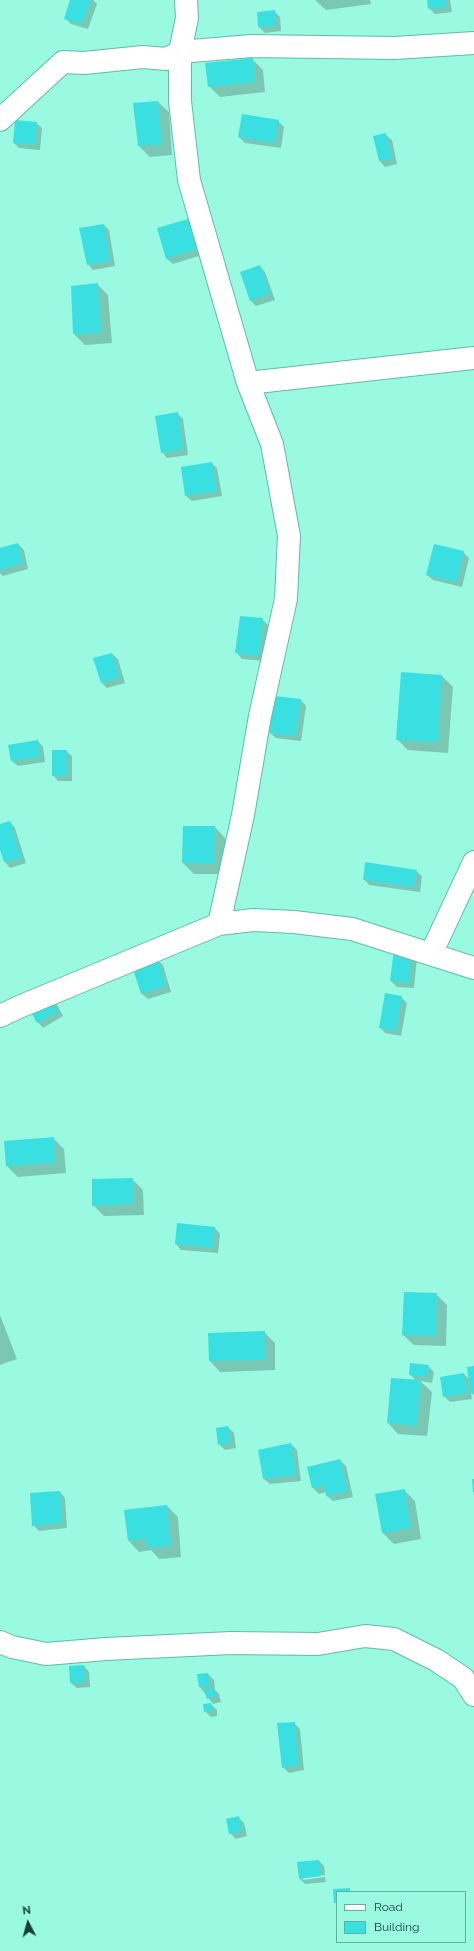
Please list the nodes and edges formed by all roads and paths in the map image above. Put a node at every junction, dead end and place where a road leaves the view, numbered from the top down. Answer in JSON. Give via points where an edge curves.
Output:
{"nodes":[{"id":1,"x":186,"y":0,"type":"edge"},
{"id":2,"x":474,"y":43,"type":"edge"},
{"id":3,"x":180,"y":52,"type":"junction"},
{"id":4,"x":0,"y":120,"type":"edge"},
{"id":5,"x":474,"y":358,"type":"edge"},
{"id":6,"x":248,"y":383,"type":"junction"},
{"id":7,"x":474,"y":862,"type":"edge"},
{"id":8,"x":219,"y":924,"type":"junction"},
{"id":9,"x":431,"y":954,"type":"junction"},
{"id":10,"x":474,"y":968,"type":"edge"},
{"id":11,"x":0,"y":1016,"type":"edge"},
{"id":12,"x":0,"y":1642,"type":"edge"},
{"id":13,"x":474,"y":1695,"type":"edge"}],
"edges":[{"from":1,"to":3,"type":"street","via":[[187,18]]},
{"from":2,"to":3,"type":"street","via":[[395,48],[251,46]]},
{"from":3,"to":4,"type":"street","via":[[166,59],[143,57],[84,63],[63,62]]},
{"from":3,"to":6,"type":"street","via":[[180,101],[189,180]]},
{"from":5,"to":6,"type":"street"},
{"from":6,"to":8,"type":"street","via":[[272,444],[289,536],[286,599]]},
{"from":7,"to":9,"type":"street"},
{"from":8,"to":9,"type":"street","via":[[254,920],[352,929]]},
{"from":8,"to":11,"type":"street"},
{"from":9,"to":10,"type":"street"},
{"from":12,"to":13,"type":"street","via":[[46,1654],[231,1643],[318,1644],[365,1636],[394,1639],[436,1660],[463,1678]]}]}
